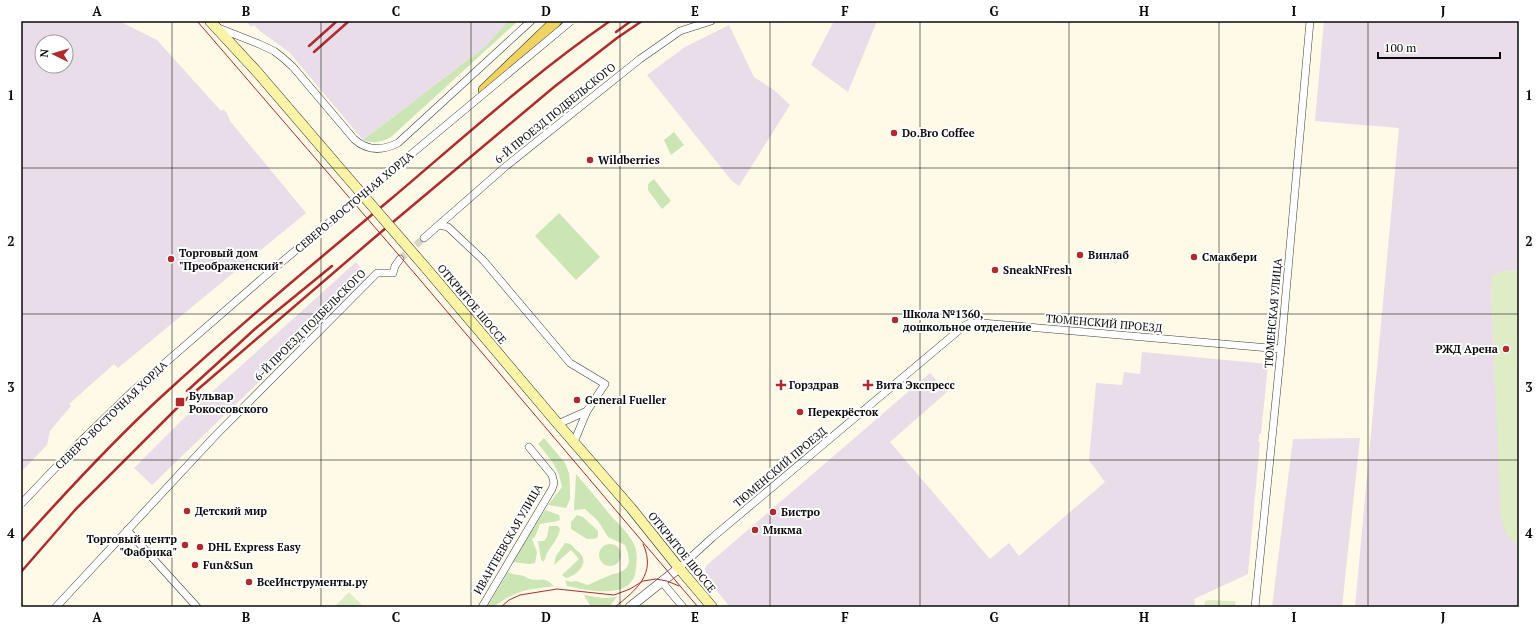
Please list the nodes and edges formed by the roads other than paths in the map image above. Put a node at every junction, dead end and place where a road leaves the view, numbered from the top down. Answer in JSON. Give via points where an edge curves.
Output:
{"nodes":[{"id":1,"x":531,"y":21,"type":"edge"},
{"id":2,"x":556,"y":21,"type":"edge"},
{"id":3,"x":571,"y":21,"type":"edge"},
{"id":4,"x":711,"y":21,"type":"edge"},
{"id":5,"x":1310,"y":21,"type":"edge"},
{"id":6,"x":212,"y":24,"type":"edge"},
{"id":7,"x":439,"y":225,"type":"junction"},
{"id":8,"x":424,"y":238,"type":"tunnel mouth"},
{"id":9,"x":400,"y":260,"type":"tunnel mouth"},
{"id":10,"x":1281,"y":349,"type":"junction"},
{"id":11,"x":587,"y":411,"type":"junction"},
{"id":12,"x":558,"y":424,"type":"junction"},
{"id":13,"x":574,"y":442,"type":"junction"},
{"id":14,"x":529,"y":447,"type":"dead end"},
{"id":15,"x":21,"y":504,"type":"edge"},
{"id":16,"x":127,"y":530,"type":"junction"},
{"id":17,"x":679,"y":568,"type":"junction"},
{"id":18,"x":662,"y":582,"type":"junction"},
{"id":19,"x":56,"y":607,"type":"edge"},
{"id":20,"x":197,"y":607,"type":"edge"},
{"id":21,"x":482,"y":607,"type":"edge"},
{"id":22,"x":630,"y":607,"type":"edge"},
{"id":23,"x":683,"y":607,"type":"edge"},
{"id":24,"x":712,"y":607,"type":"edge"},
{"id":25,"x":1255,"y":607,"type":"edge"}],
"edges":[{"from":1,"to":6,"type":"street","via":[[398,143],[374,149],[365,147],[354,139],[293,67],[274,51]]},
{"from":2,"to":15,"type":"main road","name":"СЕВЕРО-ВОСТОЧНАЯ ХОРДА","via":[[475,99],[277,264],[133,389],[76,443]]},
{"from":3,"to":15,"type":"street","name":"СЕВЕРО-ВОСТОЧНАЯ ХОРДА","bridge":true,"via":[[265,276],[140,384]]},
{"from":4,"to":7,"type":"street","name":"6-Й ПРОЕЗД ПОДБЕЛЬСКОГО","via":[[680,31],[640,58],[505,167]]},
{"from":5,"to":10,"type":"street","name":"ТЮМЕНСКАЯ УЛИЦА"},
{"from":6,"to":12,"type":"main road","name":"ОТКРЫТОЕ ШОССЕ","bridge":true,"via":[[258,73]]},
{"from":7,"to":8,"type":"street","name":"6-Й ПРОЕЗД ПОДБЕЛЬСКОГО"},
{"from":7,"to":11,"type":"street","via":[[448,227],[483,260],[570,363],[605,384]]},
{"from":9,"to":16,"type":"street","name":"6-Й ПРОЕЗД ПОДБЕЛЬСКОГО","via":[[395,266],[394,276],[377,273],[215,436]]},
{"from":10,"to":17,"type":"street","name":"ТЮМЕНСКИЙ ПРОЕЗД","via":[[970,323]]},
{"from":10,"to":25,"type":"street","name":"ТЮМЕНСКАЯ УЛИЦА"},
{"from":11,"to":12,"type":"street"},
{"from":11,"to":13,"type":"street"},
{"from":12,"to":13,"type":"main road","name":"ОТКРЫТОЕ ШОССЕ"},
{"from":13,"to":17,"type":"main road","name":"ОТКРЫТОЕ ШОССЕ"},
{"from":14,"to":21,"type":"street","name":"ИВАНТЕЕВСКАЯ УЛИЦА","via":[[552,475],[554,484]]},
{"from":16,"to":19,"type":"street","name":"6-Й ПРОЕЗД ПОДБЕЛЬСКОГО"},
{"from":16,"to":20,"type":"street"},
{"from":17,"to":18,"type":"street"},
{"from":17,"to":24,"type":"main road","name":"ОТКРЫТОЕ ШОССЕ"},
{"from":18,"to":22,"type":"street"},
{"from":18,"to":23,"type":"street"}]}
